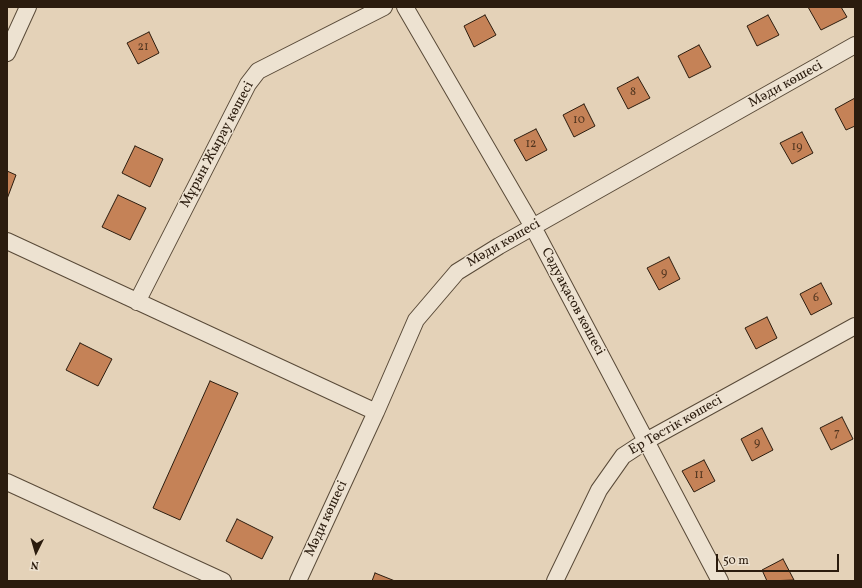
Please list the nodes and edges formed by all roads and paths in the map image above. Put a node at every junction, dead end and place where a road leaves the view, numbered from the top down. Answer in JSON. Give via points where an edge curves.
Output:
{"nodes":[{"id":1,"x":28,"y":7,"type":"edge"},
{"id":2,"x":384,"y":7,"type":"edge"},
{"id":3,"x":405,"y":7,"type":"edge"},
{"id":4,"x":855,"y":45,"type":"edge"},
{"id":5,"x":7,"y":53,"type":"edge"},
{"id":6,"x":533,"y":227,"type":"junction"},
{"id":7,"x":7,"y":241,"type":"edge"},
{"id":8,"x":137,"y":302,"type":"junction"},
{"id":9,"x":855,"y":326,"type":"edge"},
{"id":10,"x":376,"y":412,"type":"junction"},
{"id":11,"x":646,"y":441,"type":"junction"},
{"id":12,"x":7,"y":482,"type":"edge"},
{"id":13,"x":223,"y":581,"type":"edge"},
{"id":14,"x":298,"y":581,"type":"edge"},
{"id":15,"x":555,"y":581,"type":"edge"},
{"id":16,"x":720,"y":581,"type":"edge"}],
"edges":[{"from":1,"to":5,"type":"street"},
{"from":2,"to":8,"type":"street","name":"Мұрын Жырау көшесі","via":[[258,71],[248,84]]},
{"from":3,"to":6,"type":"street","name":"Сәдуақасов көшесі"},
{"from":4,"to":6,"type":"street","name":"Мәди көшесі"},
{"from":6,"to":10,"type":"street","name":"Мәди көшесі","via":[[457,272],[416,320]]},
{"from":6,"to":11,"type":"street","name":"Сәдуақасов көшесі"},
{"from":7,"to":8,"type":"street"},
{"from":8,"to":10,"type":"street"},
{"from":9,"to":11,"type":"street","name":"Ер Төстік көшесі"},
{"from":10,"to":14,"type":"street","name":"Мәди көшесі"},
{"from":11,"to":15,"type":"street","name":"Ер Төстік көшесі","via":[[623,456],[599,490]]},
{"from":11,"to":16,"type":"street","name":"Сәдуақасов көшесі"},
{"from":12,"to":13,"type":"street"}]}
